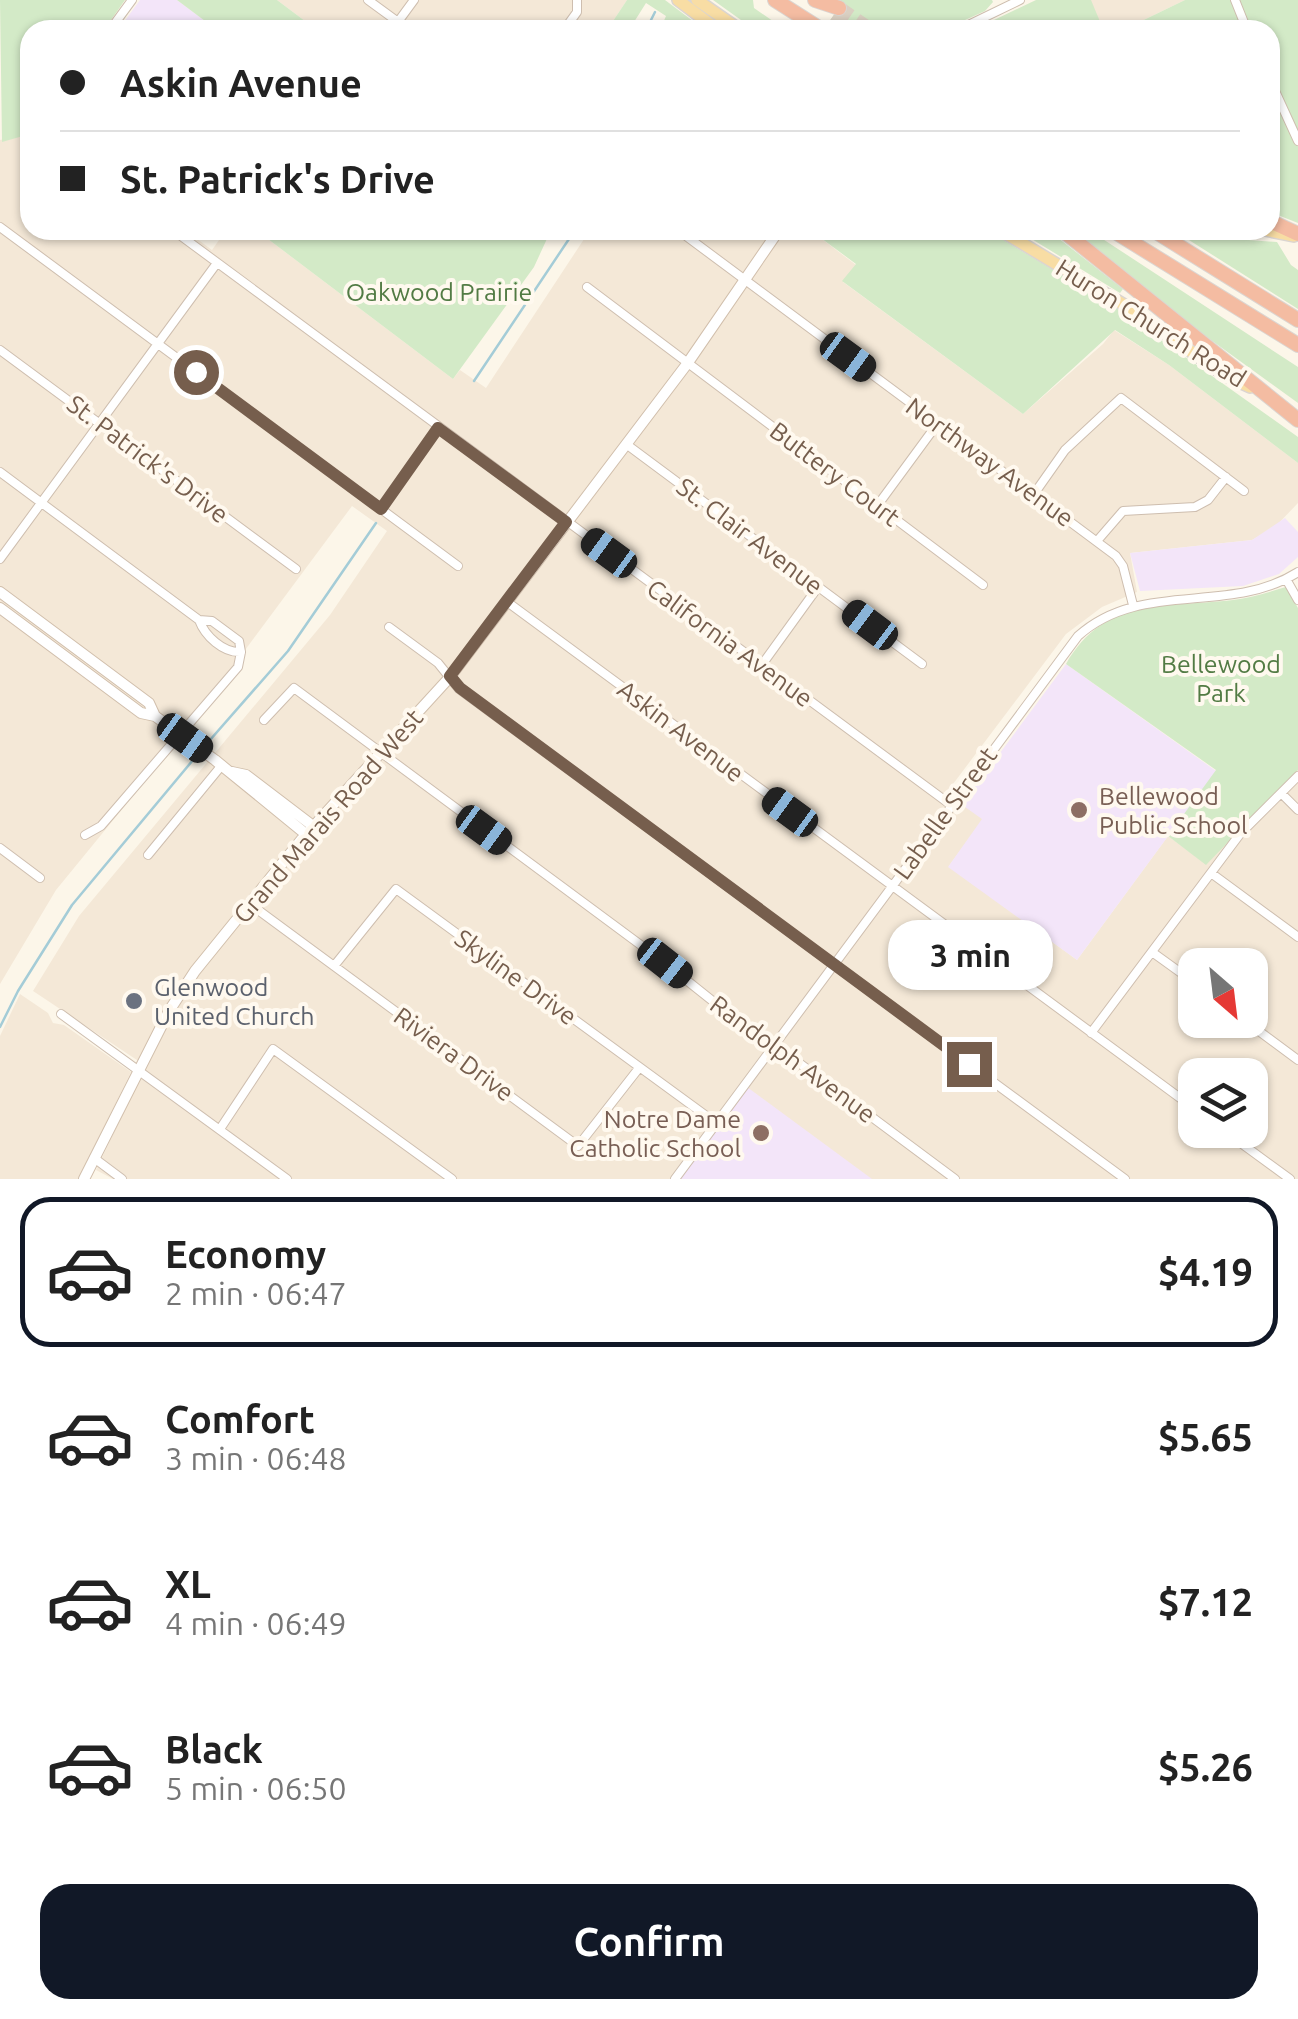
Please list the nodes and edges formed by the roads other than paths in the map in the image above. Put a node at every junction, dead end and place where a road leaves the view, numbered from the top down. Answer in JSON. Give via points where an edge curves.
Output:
{"nodes":[{"id":1,"x":368,"y":0,"type":"edge"},
{"id":2,"x":678,"y":0,"type":"edge"},
{"id":3,"x":698,"y":0,"type":"edge"},
{"id":4,"x":775,"y":0,"type":"edge"},
{"id":5,"x":815,"y":0,"type":"edge"},
{"id":6,"x":1020,"y":0,"type":"edge"},
{"id":7,"x":995,"y":6,"type":"edge"},
{"id":8,"x":836,"y":12,"type":"tunnel mouth"},
{"id":9,"x":795,"y":15,"type":"junction"},
{"id":10,"x":389,"y":20,"type":"edge"},
{"id":11,"x":705,"y":20,"type":"edge"},
{"id":12,"x":726,"y":20,"type":"edge"},
{"id":13,"x":799,"y":20,"type":"edge"},
{"id":14,"x":804,"y":20,"type":"edge"},
{"id":15,"x":973,"y":20,"type":"edge"},
{"id":16,"x":1280,"y":101,"type":"edge"},
{"id":17,"x":1298,"y":140,"type":"edge"},
{"id":18,"x":0,"y":227,"type":"edge"},
{"id":19,"x":187,"y":240,"type":"edge"},
{"id":20,"x":691,"y":240,"type":"edge"},
{"id":21,"x":773,"y":240,"type":"edge"},
{"id":22,"x":1017,"y":240,"type":"edge"},
{"id":23,"x":1074,"y":240,"type":"edge"},
{"id":24,"x":1128,"y":240,"type":"edge"},
{"id":25,"x":1170,"y":240,"type":"edge"},
{"id":26,"x":218,"y":263,"type":"junction"},
{"id":27,"x":744,"y":281,"type":"junction"},
{"id":28,"x":587,"y":287,"type":"dead end"},
{"id":29,"x":1298,"y":320,"type":"edge"},
{"id":30,"x":158,"y":344,"type":"junction"},
{"id":31,"x":1298,"y":345,"type":"edge"},
{"id":32,"x":0,"y":350,"type":"edge"},
{"id":33,"x":687,"y":364,"type":"junction"},
{"id":34,"x":1256,"y":390,"type":"junction"},
{"id":35,"x":1298,"y":420,"type":"edge"},
{"id":36,"x":938,"y":423,"type":"junction"},
{"id":37,"x":100,"y":424,"type":"junction"},
{"id":38,"x":438,"y":428,"type":"junction"},
{"id":39,"x":626,"y":444,"type":"junction"},
{"id":40,"x":0,"y":472,"type":"edge"},
{"id":41,"x":1226,"y":478,"type":"junction"},
{"id":42,"x":1244,"y":491,"type":"dead end"},
{"id":43,"x":1034,"y":494,"type":"junction"},
{"id":44,"x":41,"y":503,"type":"junction"},
{"id":45,"x":878,"y":506,"type":"junction"},
{"id":46,"x":381,"y":509,"type":"junction"},
{"id":47,"x":566,"y":522,"type":"junction"},
{"id":48,"x":1097,"y":541,"type":"junction"},
{"id":49,"x":0,"y":559,"type":"edge"},
{"id":50,"x":458,"y":566,"type":"dead end"},
{"id":51,"x":296,"y":569,"type":"dead end"},
{"id":52,"x":1298,"y":572,"type":"edge"},
{"id":53,"x":1286,"y":580,"type":"junction"},
{"id":54,"x":983,"y":585,"type":"dead end"},
{"id":55,"x":818,"y":587,"type":"junction"},
{"id":56,"x":0,"y":592,"type":"edge"},
{"id":57,"x":1298,"y":600,"type":"edge"},
{"id":58,"x":506,"y":601,"type":"junction"},
{"id":59,"x":1132,"y":605,"type":"junction"},
{"id":60,"x":0,"y":608,"type":"edge"},
{"id":61,"x":198,"y":620,"type":"junction"},
{"id":62,"x":390,"y":627,"type":"dead end"},
{"id":63,"x":241,"y":652,"type":"junction"},
{"id":64,"x":922,"y":664,"type":"dead end"},
{"id":65,"x":761,"y":666,"type":"junction"},
{"id":66,"x":450,"y":676,"type":"junction"},
{"id":67,"x":154,"y":716,"type":"junction"},
{"id":68,"x":264,"y":720,"type":"dead end"},
{"id":69,"x":182,"y":736,"type":"junction"},
{"id":70,"x":381,"y":754,"type":"junction"},
{"id":71,"x":223,"y":766,"type":"junction"},
{"id":72,"x":1298,"y":776,"type":"edge"},
{"id":73,"x":1281,"y":794,"type":"junction"},
{"id":74,"x":951,"y":805,"type":"junction"},
{"id":75,"x":1298,"y":810,"type":"edge"},
{"id":76,"x":310,"y":830,"type":"junction"},
{"id":77,"x":85,"y":835,"type":"dead end"},
{"id":78,"x":0,"y":848,"type":"edge"},
{"id":79,"x":148,"y":855,"type":"dead end"},
{"id":80,"x":1211,"y":873,"type":"junction"},
{"id":81,"x":40,"y":878,"type":"dead end"},
{"id":82,"x":890,"y":886,"type":"junction"},
{"id":83,"x":250,"y":904,"type":"junction"},
{"id":84,"x":1298,"y":937,"type":"edge"},
{"id":85,"x":1152,"y":952,"type":"junction"},
{"id":86,"x":833,"y":964,"type":"junction"},
{"id":87,"x":334,"y":966,"type":"junction"},
{"id":88,"x":1178,"y":971,"type":"edge"},
{"id":89,"x":61,"y":1014,"type":"dead end"},
{"id":90,"x":1092,"y":1033,"type":"junction"},
{"id":91,"x":1268,"y":1038,"type":"edge"},
{"id":92,"x":772,"y":1046,"type":"junction"},
{"id":93,"x":1298,"y":1060,"type":"edge"},
{"id":94,"x":639,"y":1068,"type":"junction"},
{"id":95,"x":138,"y":1069,"type":"junction"},
{"id":96,"x":1178,"y":1096,"type":"edge"},
{"id":97,"x":716,"y":1123,"type":"junction"},
{"id":98,"x":220,"y":1129,"type":"junction"},
{"id":99,"x":1248,"y":1148,"type":"edge"},
{"id":100,"x":94,"y":1158,"type":"junction"},
{"id":101,"x":84,"y":1179,"type":"edge"},
{"id":102,"x":122,"y":1179,"type":"edge"},
{"id":103,"x":287,"y":1179,"type":"edge"},
{"id":104,"x":452,"y":1179,"type":"edge"},
{"id":105,"x":674,"y":1179,"type":"edge"},
{"id":106,"x":955,"y":1179,"type":"edge"},
{"id":107,"x":1125,"y":1179,"type":"edge"},
{"id":108,"x":1290,"y":1179,"type":"edge"}],
"edges":[{"from":1,"to":10,"type":"street"},
{"from":2,"to":11,"type":"main road"},
{"from":3,"to":12,"type":"main road"},
{"from":4,"to":9,"type":"highway"},
{"from":5,"to":8,"type":"highway"},
{"from":6,"to":7,"type":"street"},
{"from":7,"to":15,"type":"street"},
{"from":9,"to":13,"type":"highway"},
{"from":9,"to":14,"type":"highway"},
{"from":16,"to":17,"type":"street"},
{"from":18,"to":30,"type":"street"},
{"from":19,"to":26,"type":"street","name":"California Avenue"},
{"from":20,"to":27,"type":"street","name":"Northway Avenue"},
{"from":21,"to":27,"type":"street","name":"Grand Marais Road West"},
{"from":22,"to":34,"type":"main road","name":"Huron Church Road"},
{"from":23,"to":34,"type":"highway"},
{"from":24,"to":31,"type":"highway"},
{"from":25,"to":29,"type":"highway"},
{"from":26,"to":30,"type":"street"},
{"from":26,"to":38,"type":"street","name":"California Avenue"},
{"from":27,"to":33,"type":"street","name":"Grand Marais Road West"},
{"from":27,"to":36,"type":"street","name":"Northway Avenue"},
{"from":28,"to":33,"type":"street","name":"Buttery Court"},
{"from":30,"to":37,"type":"street"},
{"from":30,"to":46,"type":"street"},
{"from":32,"to":37,"type":"street","name":"St. Patrick's Drive"},
{"from":33,"to":39,"type":"street","name":"Grand Marais Road West"},
{"from":33,"to":45,"type":"street","name":"Buttery Court"},
{"from":34,"to":35,"type":"highway","name":"Huron Church Road"},
{"from":36,"to":43,"type":"street","name":"Northway Avenue"},
{"from":36,"to":45,"type":"street"},
{"from":37,"to":44,"type":"street"},
{"from":37,"to":51,"type":"street","name":"St. Patrick's Drive"},
{"from":38,"to":46,"type":"street"},
{"from":38,"to":47,"type":"street","name":"California Avenue"},
{"from":39,"to":47,"type":"street","name":"Grand Marais Road West"},
{"from":39,"to":55,"type":"street","name":"St. Clair Avenue"},
{"from":40,"to":44,"type":"street"},
{"from":41,"to":42,"type":"street"},
{"from":41,"to":43,"type":"street","via":[[1121,398],[1065,450]]},
{"from":41,"to":48,"type":"street","via":[[1196,508],[1123,511]]},
{"from":43,"to":48,"type":"street","name":"Northway Avenue"},
{"from":44,"to":49,"type":"street"},
{"from":44,"to":61,"type":"street"},
{"from":45,"to":54,"type":"street","name":"Buttery Court"},
{"from":46,"to":50,"type":"street"},
{"from":47,"to":58,"type":"street","name":"Grand Marais Road West"},
{"from":47,"to":65,"type":"street","name":"California Avenue"},
{"from":48,"to":59,"type":"street","name":"Northway Avenue","via":[[1123,566]]},
{"from":52,"to":53,"type":"street","name":"Labelle Street"},
{"from":53,"to":57,"type":"street"},
{"from":53,"to":59,"type":"street","name":"Labelle Street","via":[[1242,594]]},
{"from":55,"to":64,"type":"street","name":"St. Clair Avenue"},
{"from":55,"to":65,"type":"street"},
{"from":56,"to":67,"type":"street","via":[[149,704]]},
{"from":58,"to":66,"type":"street","name":"Grand Marais Road West"},
{"from":58,"to":82,"type":"street","name":"Askin Avenue"},
{"from":59,"to":74,"type":"street","name":"Labelle Street","via":[[1094,623],[1069,646]]},
{"from":60,"to":67,"type":"street","via":[[141,713]]},
{"from":61,"to":63,"type":"street","via":[[217,642]]},
{"from":61,"to":63,"type":"street","via":[[212,621],[239,641]]},
{"from":62,"to":66,"type":"street"},
{"from":63,"to":69,"type":"street","via":[[238,666]]},
{"from":65,"to":74,"type":"street","name":"California Avenue"},
{"from":66,"to":70,"type":"street","name":"Grand Marais Road West"},
{"from":66,"to":86,"type":"street"},
{"from":67,"to":69,"type":"street"},
{"from":68,"to":70,"type":"street","name":"Randolph Avenue","via":[[294,688]]},
{"from":69,"to":71,"type":"street"},
{"from":69,"to":77,"type":"street","via":[[101,826]]},
{"from":70,"to":76,"type":"street","name":"Grand Marais Road West"},
{"from":70,"to":92,"type":"street","name":"Randolph Avenue"},
{"from":71,"to":76,"type":"street","via":[[246,775]]},
{"from":71,"to":79,"type":"street"},
{"from":72,"to":73,"type":"street"},
{"from":73,"to":75,"type":"street"},
{"from":73,"to":80,"type":"street"},
{"from":74,"to":82,"type":"street","name":"Labelle Street"},
{"from":76,"to":83,"type":"street","name":"Grand Marais Road West"},
{"from":78,"to":81,"type":"street"},
{"from":80,"to":84,"type":"street"},
{"from":80,"to":85,"type":"street"},
{"from":82,"to":86,"type":"street","name":"Labelle Street"},
{"from":82,"to":90,"type":"street","name":"Askin Avenue"},
{"from":83,"to":87,"type":"street","name":"Riviera Drive"},
{"from":83,"to":95,"type":"street","name":"Grand Marais Road West","via":[[178,996]]},
{"from":85,"to":88,"type":"street"},
{"from":85,"to":90,"type":"street"},
{"from":86,"to":92,"type":"street","name":"Labelle Street"},
{"from":86,"to":107,"type":"street"},
{"from":87,"to":94,"type":"street","name":"Skyline Drive","via":[[396,889]]},
{"from":87,"to":94,"type":"street","name":"Riviera Drive","via":[[578,1146]]},
{"from":89,"to":95,"type":"street"},
{"from":90,"to":96,"type":"street","name":"Askin Avenue"},
{"from":91,"to":93,"type":"street"},
{"from":92,"to":97,"type":"street","name":"Labelle Street"},
{"from":92,"to":106,"type":"street","name":"Randolph Avenue"},
{"from":94,"to":97,"type":"street","name":"Skyline Drive"},
{"from":95,"to":98,"type":"street"},
{"from":95,"to":100,"type":"street","name":"Grand Marais Road West"},
{"from":97,"to":105,"type":"street","name":"Labelle Street"},
{"from":98,"to":103,"type":"street"},
{"from":98,"to":104,"type":"street","via":[[274,1049]]},
{"from":99,"to":108,"type":"street"},
{"from":100,"to":101,"type":"street","name":"Grand Marais Road West"},
{"from":100,"to":102,"type":"street"}]}
